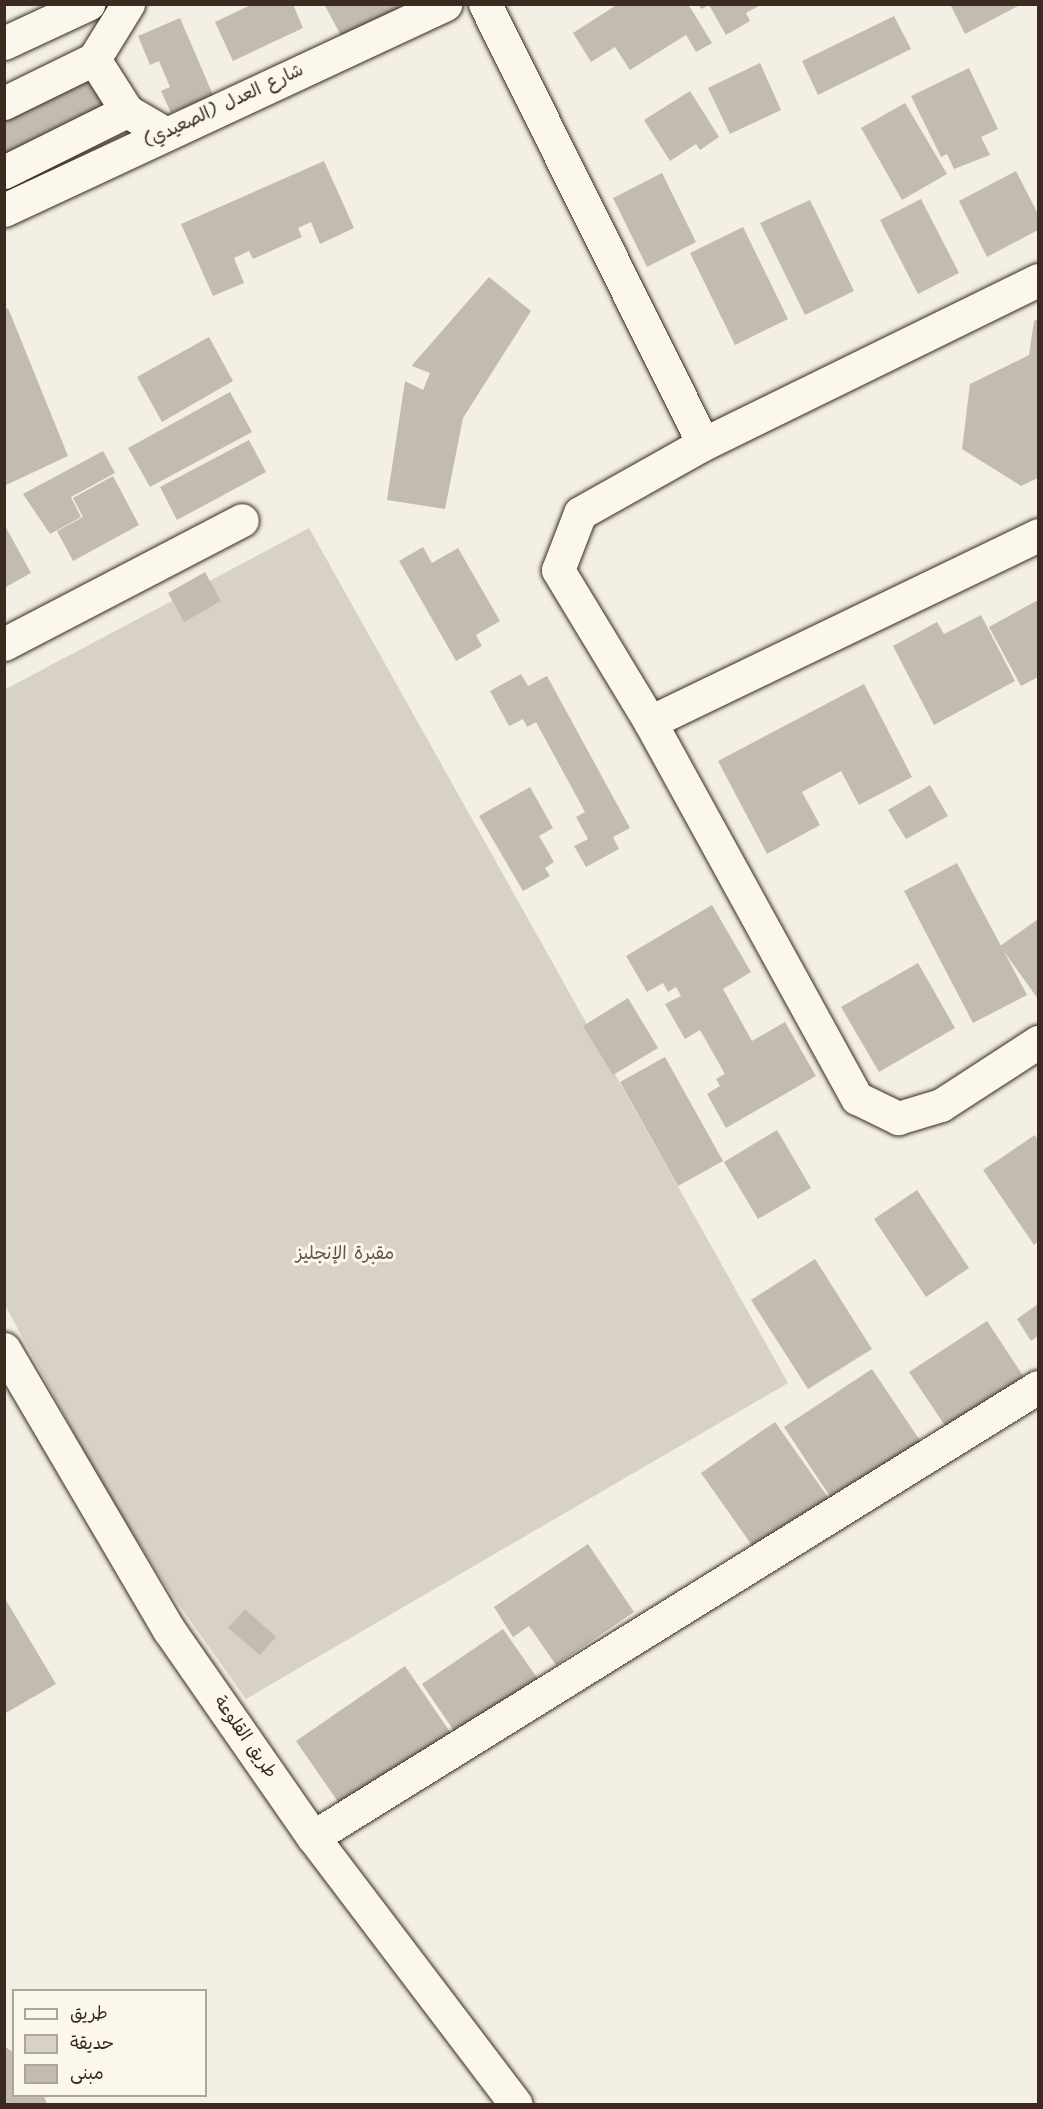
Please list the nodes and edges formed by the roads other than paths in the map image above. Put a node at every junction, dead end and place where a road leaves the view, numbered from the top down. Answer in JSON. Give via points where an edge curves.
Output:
{"nodes":[{"id":1,"x":88,"y":4,"type":"edge"},
{"id":2,"x":128,"y":4,"type":"edge"},
{"id":3,"x":445,"y":4,"type":"edge"},
{"id":4,"x":485,"y":4,"type":"edge"},
{"id":5,"x":4,"y":43,"type":"edge"},
{"id":6,"x":94,"y":59,"type":"junction"},
{"id":7,"x":4,"y":103,"type":"edge"},
{"id":8,"x":126,"y":111,"type":"junction"},
{"id":9,"x":166,"y":134,"type":"junction"},
{"id":10,"x":4,"y":172,"type":"edge"},
{"id":11,"x":4,"y":210,"type":"edge"},
{"id":12,"x":1038,"y":280,"type":"edge"},
{"id":13,"x":704,"y":444,"type":"junction"},
{"id":14,"x":242,"y":520,"type":"dead end"},
{"id":15,"x":1038,"y":535,"type":"edge"},
{"id":16,"x":4,"y":644,"type":"edge"},
{"id":17,"x":650,"y":722,"type":"junction"},
{"id":18,"x":1038,"y":1042,"type":"edge"},
{"id":19,"x":4,"y":1349,"type":"edge"},
{"id":20,"x":1038,"y":1387,"type":"edge"},
{"id":21,"x":314,"y":1837,"type":"junction"},
{"id":22,"x":516,"y":2104,"type":"edge"}],
"edges":[{"from":1,"to":5,"type":"street"},
{"from":2,"to":6,"type":"street"},
{"from":3,"to":9,"type":"street","name":"شارع العدل (الصعيدي)"},
{"from":4,"to":13,"type":"street"},
{"from":6,"to":7,"type":"street"},
{"from":6,"to":8,"type":"street"},
{"from":8,"to":9,"type":"street"},
{"from":8,"to":10,"type":"street"},
{"from":9,"to":11,"type":"street","name":"شارع العدل (الصعيدي)"},
{"from":12,"to":13,"type":"street"},
{"from":13,"to":17,"type":"street","via":[[580,513],[558,570]]},
{"from":14,"to":16,"type":"street"},
{"from":15,"to":17,"type":"street"},
{"from":17,"to":18,"type":"street","via":[[857,1098],[898,1118],[941,1105]]},
{"from":19,"to":21,"type":"street","name":"طريق القلوعة","via":[[169,1630]]},
{"from":20,"to":21,"type":"street"},
{"from":21,"to":22,"type":"street","name":"طريق القلوعة"}]}
